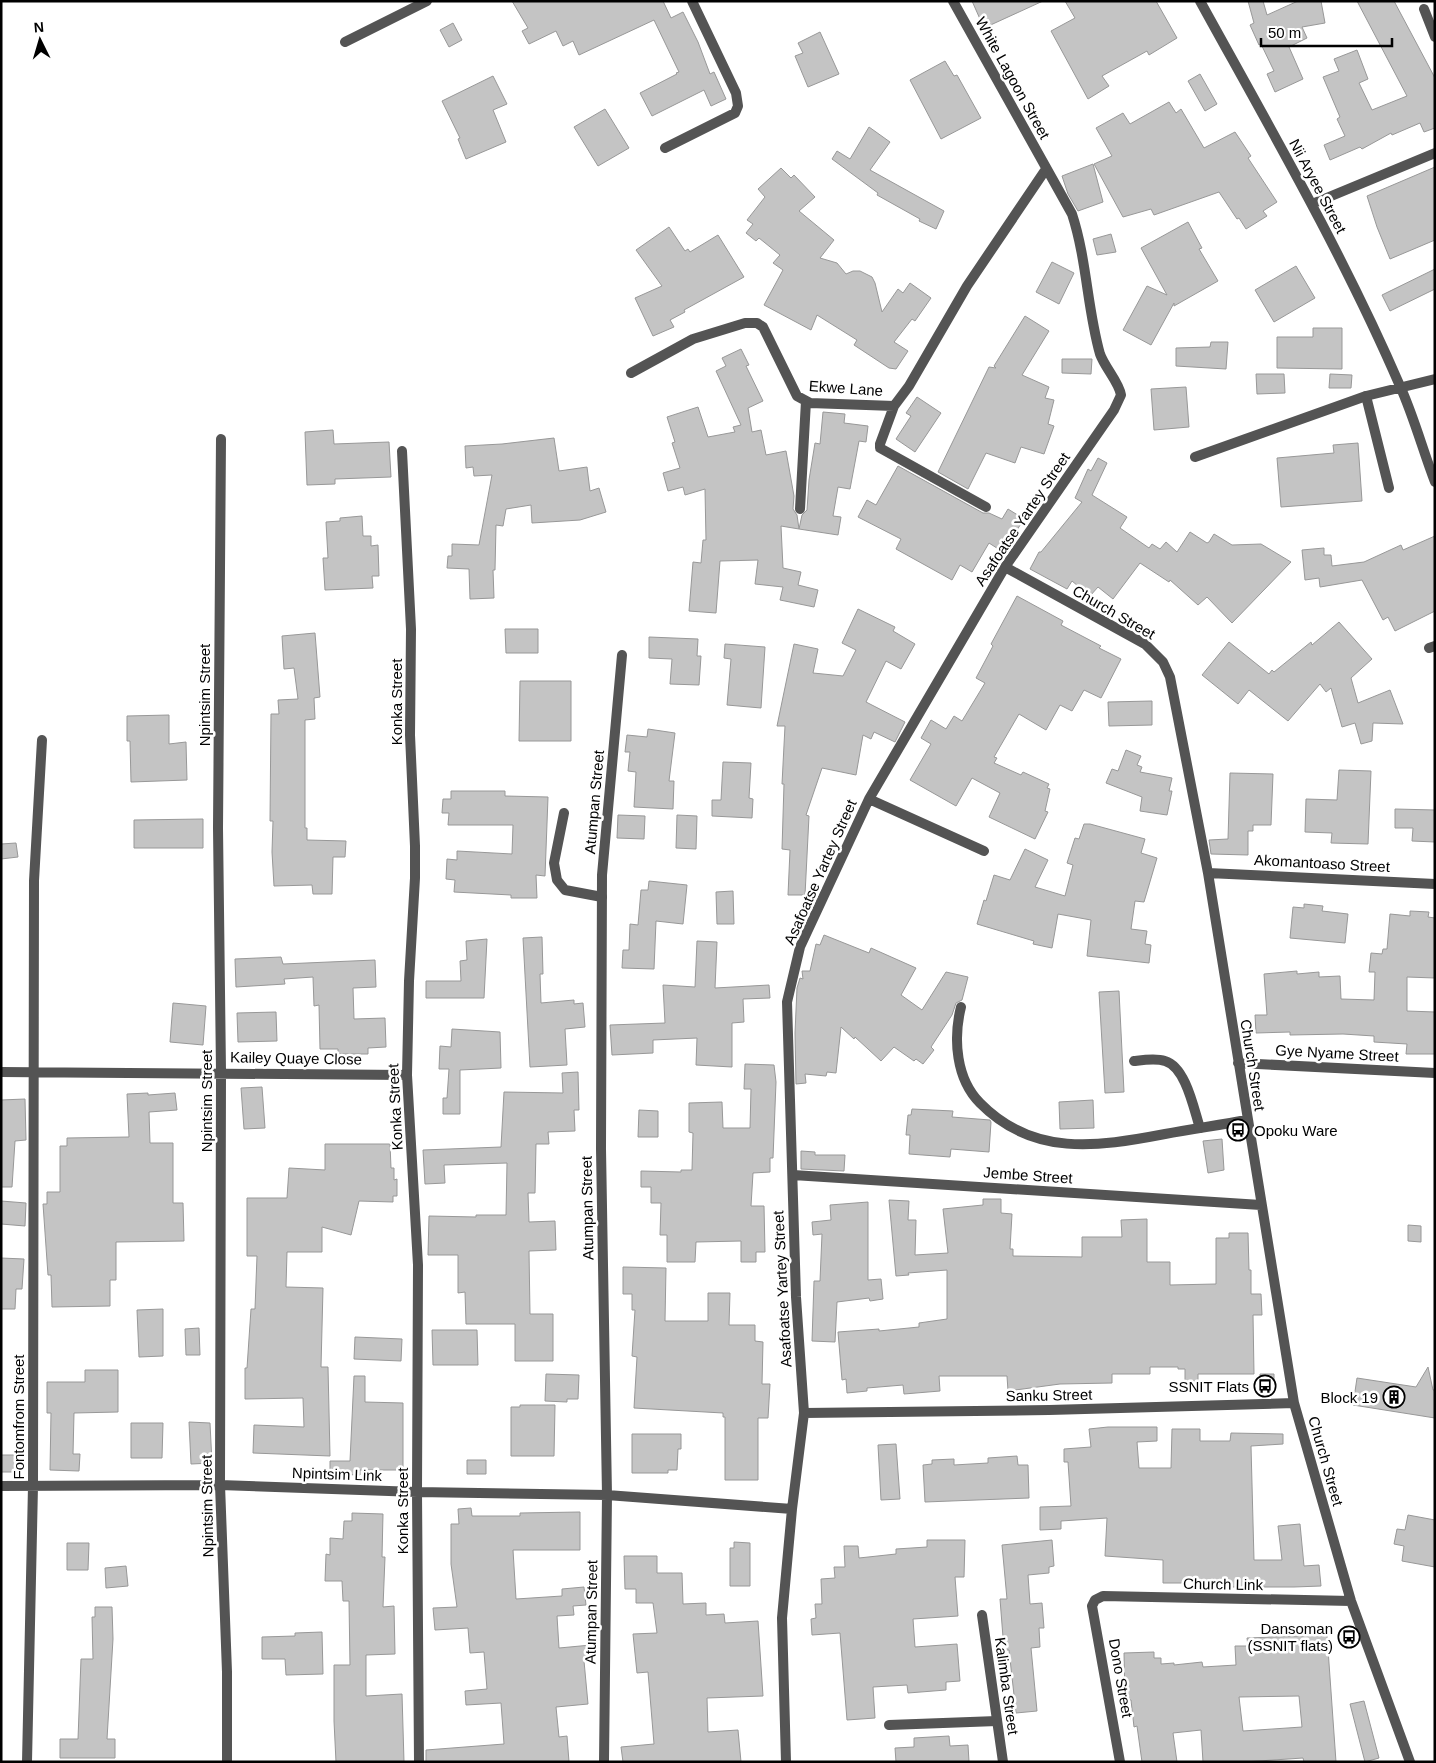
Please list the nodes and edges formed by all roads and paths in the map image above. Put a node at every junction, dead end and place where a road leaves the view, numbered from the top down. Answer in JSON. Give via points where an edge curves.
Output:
{"nodes":[{"id":1,"x":426,"y":1,"type":"edge"},
{"id":2,"x":692,"y":1,"type":"edge"},
{"id":3,"x":953,"y":1,"type":"edge"},
{"id":4,"x":1200,"y":1,"type":"edge"},
{"id":5,"x":1424,"y":9,"type":"dead end"},
{"id":6,"x":1435,"y":37,"type":"edge"},
{"id":7,"x":345,"y":42,"type":"dead end"},
{"id":8,"x":666,"y":148,"type":"dead end"},
{"id":9,"x":1435,"y":153,"type":"edge"},
{"id":10,"x":1046,"y":169,"type":"junction"},
{"id":11,"x":1312,"y":204,"type":"junction"},
{"id":12,"x":630,"y":373,"type":"dead end"},
{"id":13,"x":1435,"y":379,"type":"edge"},
{"id":14,"x":1401,"y":388,"type":"junction"},
{"id":15,"x":1366,"y":396,"type":"junction"},
{"id":16,"x":806,"y":401,"type":"junction"},
{"id":17,"x":894,"y":406,"type":"junction"},
{"id":18,"x":221,"y":439,"type":"dead end"},
{"id":19,"x":402,"y":451,"type":"dead end"},
{"id":20,"x":1195,"y":457,"type":"dead end"},
{"id":21,"x":1435,"y":482,"type":"edge"},
{"id":22,"x":1389,"y":488,"type":"dead end"},
{"id":23,"x":986,"y":507,"type":"dead end"},
{"id":24,"x":800,"y":509,"type":"dead end"},
{"id":25,"x":1005,"y":567,"type":"junction"},
{"id":26,"x":622,"y":655,"type":"dead end"},
{"id":27,"x":42,"y":740,"type":"dead end"},
{"id":28,"x":869,"y":799,"type":"junction"},
{"id":29,"x":564,"y":813,"type":"dead end"},
{"id":30,"x":984,"y":851,"type":"dead end"},
{"id":31,"x":1208,"y":872,"type":"junction"},
{"id":32,"x":1435,"y":884,"type":"edge"},
{"id":33,"x":602,"y":896,"type":"junction"},
{"id":34,"x":961,"y":1007,"type":"dead end"},
{"id":35,"x":1134,"y":1061,"type":"dead end"},
{"id":36,"x":1238,"y":1063,"type":"junction"},
{"id":37,"x":1,"y":1072,"type":"edge"},
{"id":38,"x":33,"y":1072,"type":"junction"},
{"id":39,"x":221,"y":1072,"type":"junction"},
{"id":40,"x":1435,"y":1073,"type":"edge"},
{"id":41,"x":408,"y":1074,"type":"junction"},
{"id":42,"x":1247,"y":1120,"type":"junction"},
{"id":43,"x":1200,"y":1128,"type":"junction"},
{"id":44,"x":793,"y":1175,"type":"junction"},
{"id":45,"x":1261,"y":1206,"type":"junction"},
{"id":46,"x":1294,"y":1403,"type":"junction"},
{"id":47,"x":804,"y":1413,"type":"junction"},
{"id":48,"x":220,"y":1485,"type":"junction"},
{"id":49,"x":1,"y":1486,"type":"edge"},
{"id":50,"x":33,"y":1486,"type":"junction"},
{"id":51,"x":417,"y":1492,"type":"junction"},
{"id":52,"x":607,"y":1495,"type":"junction"},
{"id":53,"x":792,"y":1509,"type":"junction"},
{"id":54,"x":1095,"y":1600,"type":"joint"},
{"id":55,"x":1351,"y":1601,"type":"junction"},
{"id":56,"x":982,"y":1615,"type":"dead end"},
{"id":57,"x":997,"y":1721,"type":"junction"},
{"id":58,"x":889,"y":1725,"type":"dead end"},
{"id":59,"x":27,"y":1762,"type":"edge"},
{"id":60,"x":227,"y":1762,"type":"edge"},
{"id":61,"x":419,"y":1762,"type":"edge"},
{"id":62,"x":604,"y":1762,"type":"edge"},
{"id":63,"x":786,"y":1762,"type":"edge"},
{"id":64,"x":1003,"y":1762,"type":"edge"},
{"id":65,"x":1120,"y":1762,"type":"edge"},
{"id":66,"x":1410,"y":1762,"type":"edge"}],
"edges":[{"from":1,"to":7,"type":"street"},
{"from":2,"to":8,"type":"street","via":[[736,93],[738,106],[735,113]]},
{"from":3,"to":10,"type":"street","name":"White Lagoon Street"},
{"from":4,"to":11,"type":"street","name":"Nii Aryee Street"},
{"from":5,"to":6,"type":"street"},
{"from":9,"to":11,"type":"street"},
{"from":10,"to":17,"type":"street","name":"Ekwe Lane","via":[[967,286],[910,386]]},
{"from":10,"to":25,"type":"street","name":"Asafoatse Yartey Street","via":[[1077,229],[1091,317],[1101,355],[1121,395],[1114,410]]},
{"from":11,"to":14,"type":"street","name":"Nii Aryee Street"},
{"from":12,"to":16,"type":"street","name":"Ekwe Lane","via":[[693,339],[745,323],[757,323],[763,327],[797,396]]},
{"from":13,"to":14,"type":"street"},
{"from":14,"to":15,"type":"street"},
{"from":14,"to":21,"type":"street","name":"Nii Aryee Street"},
{"from":15,"to":20,"type":"street"},
{"from":15,"to":22,"type":"street"},
{"from":16,"to":17,"type":"street","name":"Ekwe Lane"},
{"from":16,"to":24,"type":"street"},
{"from":17,"to":23,"type":"street","via":[[880,448]]},
{"from":18,"to":39,"type":"street","name":"Npintsim Street","via":[[218,828]]},
{"from":19,"to":41,"type":"street","name":"Konka Street","via":[[411,629],[410,735],[415,846]]},
{"from":25,"to":28,"type":"street","name":"Asafoatse Yartey Street"},
{"from":25,"to":31,"type":"street","name":"Church Street","via":[[1145,644],[1163,662],[1176,703]]},
{"from":26,"to":33,"type":"street","name":"Atumpan Street"},
{"from":27,"to":38,"type":"street","name":"Fontomfrom Street","via":[[34,881]]},
{"from":28,"to":30,"type":"street"},
{"from":28,"to":44,"type":"street","name":"Asafoatse Yartey Street","via":[[800,947],[787,1002]]},
{"from":29,"to":33,"type":"street","via":[[554,863],[557,880],[564,890]]},
{"from":31,"to":32,"type":"street","name":"Akomantoaso Street"},
{"from":31,"to":36,"type":"street","name":"Church Street"},
{"from":33,"to":52,"type":"street","name":"Atumpan Street","via":[[601,1149]]},
{"from":34,"to":43,"type":"street","via":[[956,1044],[964,1078],[974,1097],[1014,1130],[1071,1145],[1107,1144]]},
{"from":35,"to":43,"type":"street","via":[[1165,1061],[1175,1066],[1182,1075]]},
{"from":36,"to":40,"type":"street","name":"Gye Nyame Street"},
{"from":36,"to":42,"type":"street","name":"Church Street"},
{"from":37,"to":38,"type":"street","name":"Kailey Quaye Close"},
{"from":38,"to":39,"type":"street","name":"Kailey Quaye Close"},
{"from":38,"to":50,"type":"street","name":"Fontomfrom Street"},
{"from":39,"to":41,"type":"street","name":"Kailey Quaye Close"},
{"from":39,"to":48,"type":"street","name":"Npintsim Street"},
{"from":41,"to":51,"type":"street","name":"Konka Street","via":[[418,1265]]},
{"from":42,"to":43,"type":"street"},
{"from":42,"to":45,"type":"street","name":"Church Street"},
{"from":44,"to":45,"type":"street","name":"Jembe Street"},
{"from":44,"to":47,"type":"street","name":"Asafoatse Yartey Street","via":[[796,1297]]},
{"from":45,"to":46,"type":"street","name":"Church Street"},
{"from":46,"to":47,"type":"street","name":"Sanku Street"},
{"from":46,"to":55,"type":"street","name":"Church Street"},
{"from":47,"to":53,"type":"street","name":"Asafoatse Yartey Street"},
{"from":48,"to":50,"type":"street","name":"Npintsim Link"},
{"from":48,"to":51,"type":"street","name":"Npintsim Link"},
{"from":48,"to":60,"type":"street","name":"Npintsim Street"},
{"from":49,"to":50,"type":"street","name":"Npintsim Link"},
{"from":50,"to":59,"type":"street","name":"Fontomfrom Street"},
{"from":51,"to":52,"type":"street","name":"Npintsim Link"},
{"from":51,"to":61,"type":"street","name":"Konka Street"},
{"from":52,"to":53,"type":"street","name":"Npintsim Link"},
{"from":52,"to":62,"type":"street","name":"Atumpan Street"},
{"from":53,"to":63,"type":"street","name":"Asafoatse Yartey Street","via":[[782,1618]]},
{"from":54,"to":55,"type":"street","name":"Church Link","via":[[1103,1596]]},
{"from":54,"to":65,"type":"street","name":"Dono Street","via":[[1092,1606]]},
{"from":55,"to":66,"type":"street","name":"Church Street"},
{"from":56,"to":57,"type":"street","name":"Kalimba Street"},
{"from":57,"to":58,"type":"street"},
{"from":57,"to":64,"type":"street","name":"Kalimba Street"}]}
